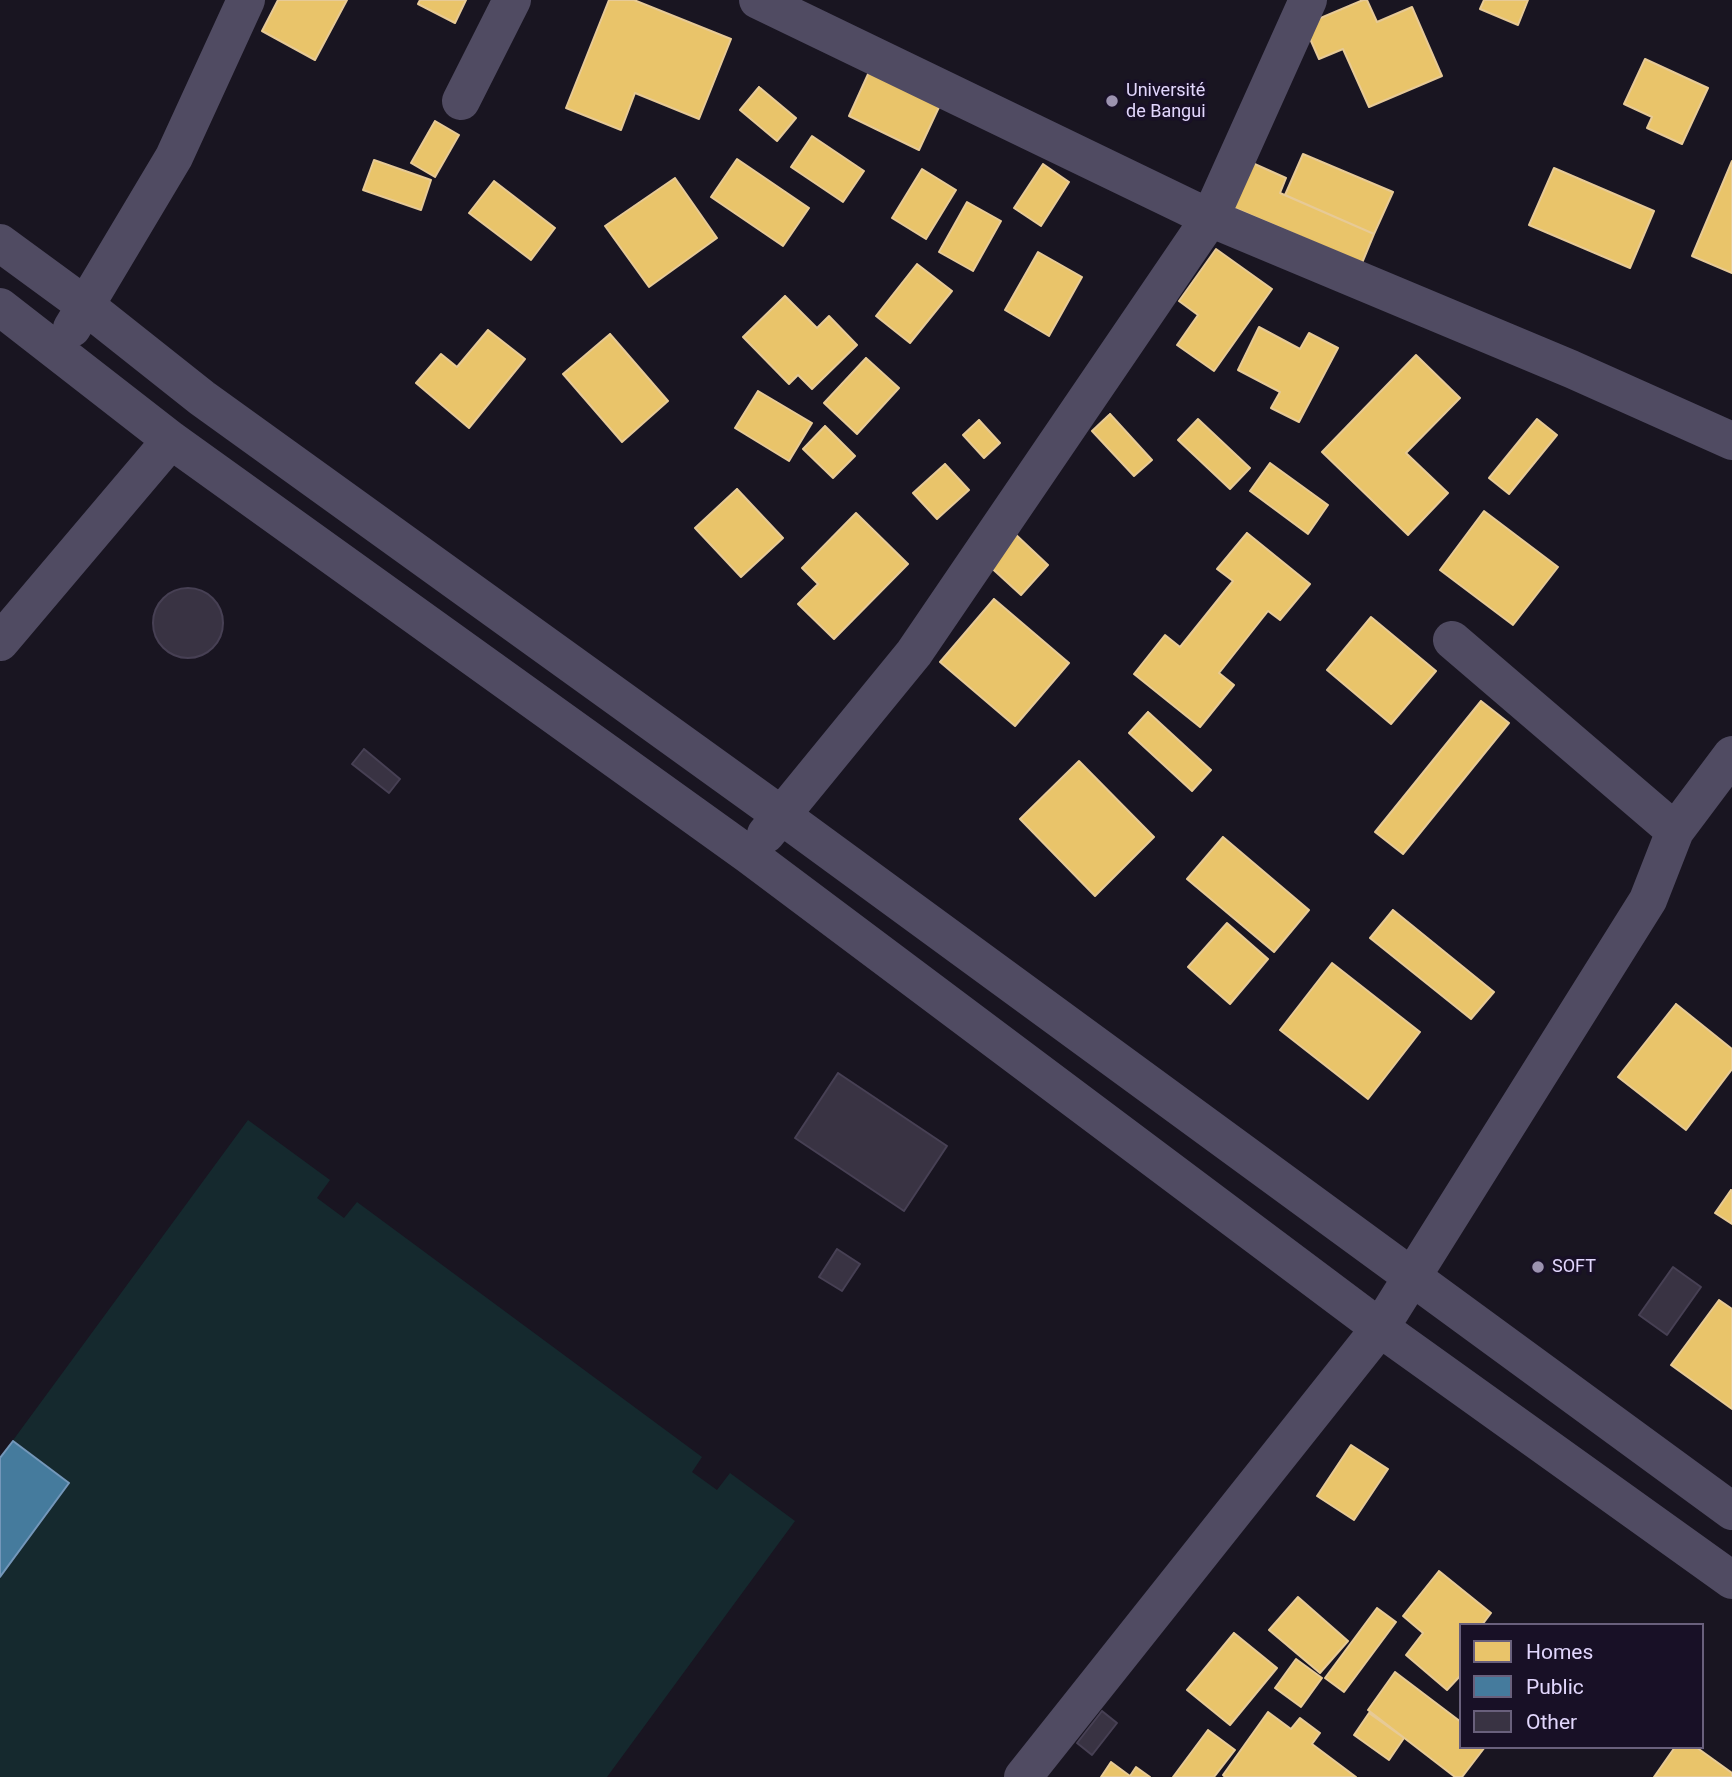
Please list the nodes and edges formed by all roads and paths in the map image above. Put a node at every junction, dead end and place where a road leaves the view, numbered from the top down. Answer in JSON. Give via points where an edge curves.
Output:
{"nodes":[{"id":1,"x":246,"y":0,"type":"edge"},
{"id":2,"x":512,"y":0,"type":"edge"},
{"id":3,"x":758,"y":0,"type":"edge"},
{"id":4,"x":1308,"y":0,"type":"edge"},
{"id":5,"x":461,"y":101,"type":"dead end"},
{"id":6,"x":1210,"y":218,"type":"junction"},
{"id":7,"x":0,"y":243,"type":"edge"},
{"id":8,"x":86,"y":306,"type":"junction"},
{"id":9,"x":0,"y":307,"type":"edge"},
{"id":10,"x":58,"y":350,"type":"junction"},
{"id":11,"x":171,"y":440,"type":"junction"},
{"id":12,"x":1732,"y":441,"type":"edge"},
{"id":13,"x":1452,"y":640,"type":"dead end"},
{"id":14,"x":0,"y":642,"type":"edge"},
{"id":15,"x":1732,"y":755,"type":"edge"},
{"id":16,"x":782,"y":815,"type":"junction"},
{"id":17,"x":1675,"y":831,"type":"junction"},
{"id":18,"x":749,"y":855,"type":"junction"},
{"id":19,"x":1412,"y":1278,"type":"junction"},
{"id":20,"x":1380,"y":1328,"type":"junction"},
{"id":21,"x":1732,"y":1511,"type":"edge"},
{"id":22,"x":1732,"y":1580,"type":"edge"},
{"id":23,"x":1038,"y":1772,"type":"edge"}],
"edges":[{"from":1,"to":8,"type":"street","via":[[174,157]]},
{"from":2,"to":5,"type":"street"},
{"from":3,"to":6,"type":"street"},
{"from":4,"to":6,"type":"street"},
{"from":6,"to":12,"type":"street"},
{"from":6,"to":16,"type":"street","via":[[914,653]]},
{"from":7,"to":8,"type":"street"},
{"from":8,"to":10,"type":"street"},
{"from":8,"to":16,"type":"street","via":[[202,398]]},
{"from":9,"to":10,"type":"street"},
{"from":10,"to":11,"type":"street"},
{"from":11,"to":14,"type":"street"},
{"from":11,"to":18,"type":"street"},
{"from":13,"to":17,"type":"street"},
{"from":15,"to":17,"type":"street"},
{"from":16,"to":18,"type":"street"},
{"from":16,"to":19,"type":"street"},
{"from":17,"to":19,"type":"street","via":[[1648,900]]},
{"from":18,"to":20,"type":"street"},
{"from":19,"to":20,"type":"street"},
{"from":19,"to":21,"type":"street"},
{"from":20,"to":22,"type":"street"},
{"from":20,"to":23,"type":"street"}]}
